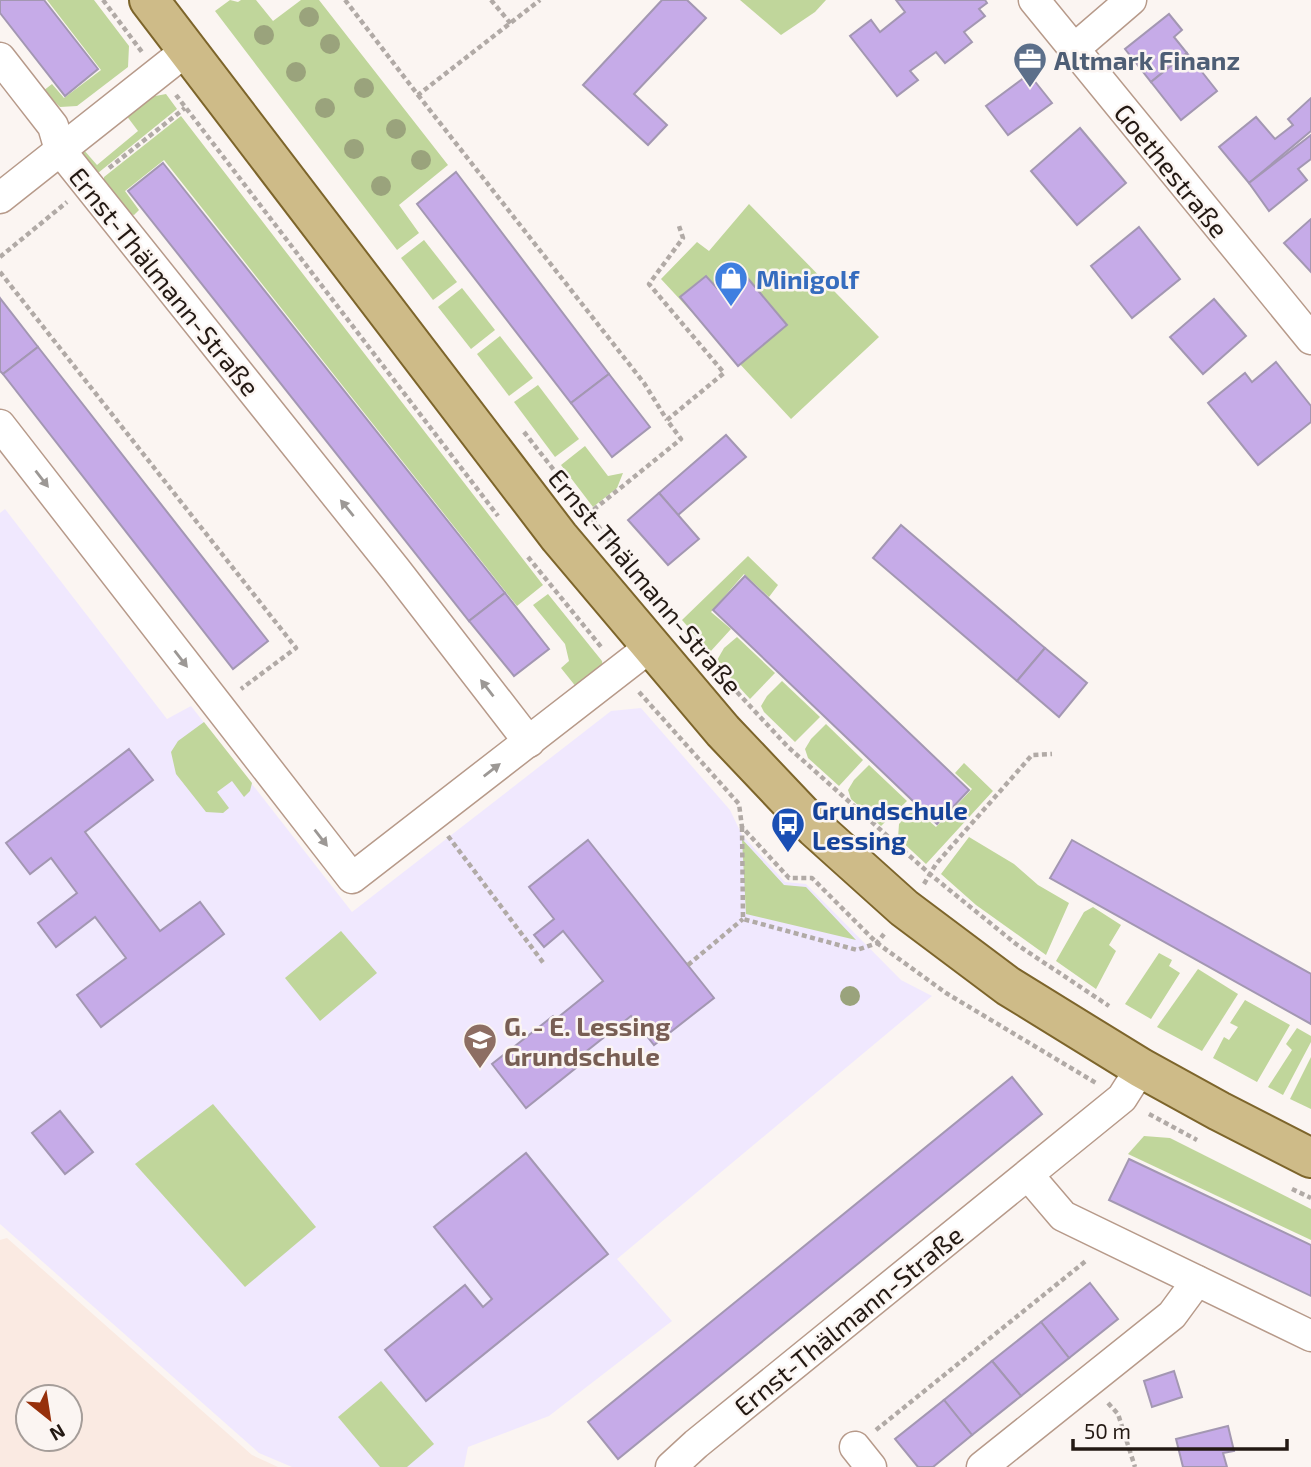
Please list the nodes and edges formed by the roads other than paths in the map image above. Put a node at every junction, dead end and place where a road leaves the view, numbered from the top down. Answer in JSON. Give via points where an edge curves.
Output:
{"nodes":[{"id":1,"x":149,"y":0,"type":"edge"},
{"id":2,"x":1034,"y":0,"type":"edge"},
{"id":3,"x":1131,"y":0,"type":"edge"},
{"id":4,"x":1073,"y":49,"type":"junction"},
{"id":5,"x":187,"y":50,"type":"junction"},
{"id":6,"x":0,"y":58,"type":"edge"},
{"id":7,"x":60,"y":150,"type":"junction"},
{"id":8,"x":0,"y":198,"type":"edge"},
{"id":9,"x":1311,"y":339,"type":"edge"},
{"id":10,"x":0,"y":425,"type":"edge"},
{"id":11,"x":650,"y":647,"type":"junction"},
{"id":12,"x":529,"y":742,"type":"junction"},
{"id":13,"x":1141,"y":1068,"type":"junction"},
{"id":14,"x":1311,"y":1158,"type":"edge"},
{"id":15,"x":1028,"y":1175,"type":"junction"},
{"id":16,"x":1197,"y":1281,"type":"junction"},
{"id":17,"x":1311,"y":1336,"type":"edge"},
{"id":18,"x":671,"y":1467,"type":"edge"},
{"id":19,"x":982,"y":1467,"type":"edge"}],
"edges":[{"from":1,"to":5,"type":"main road","name":"Ernst-Thälmann-Straße"},
{"from":2,"to":4,"type":"street","name":"Goethestraße"},
{"from":3,"to":4,"type":"street"},
{"from":4,"to":9,"type":"street","name":"Goethestraße"},
{"from":5,"to":7,"type":"street","name":"Ernst-Thälmann-Straße"},
{"from":5,"to":11,"type":"main road","name":"Ernst-Thälmann-Straße","via":[[559,537]]},
{"from":6,"to":7,"type":"street","name":"Ernst-Thälmann-Straße","via":[[53,126]]},
{"from":7,"to":8,"type":"street","name":"Ernst-Thälmann-Straße"},
{"from":12,"to":7,"type":"street","name":"Ernst-Thälmann-Straße","one_way":true},
{"from":10,"to":12,"type":"street","name":"Ernst-Thälmann-Straße","one_way":true,"via":[[352,878]]},
{"from":11,"to":12,"type":"street","name":"Ernst-Thälmann-Straße"},
{"from":11,"to":13,"type":"main road","name":"Ernst-Thälmann-Straße","via":[[816,828],[904,908],[1009,986]]},
{"from":13,"to":14,"type":"main road","name":"Ernst-Thälmann-Straße"},
{"from":13,"to":15,"type":"street","name":"Ernst-Thälmann-Straße","via":[[1122,1098]]},
{"from":15,"to":16,"type":"street","via":[[1063,1216]]},
{"from":15,"to":18,"type":"street","name":"Ernst-Thälmann-Straße"},
{"from":16,"to":17,"type":"street"},
{"from":16,"to":19,"type":"street","via":[[1172,1315]]}]}
